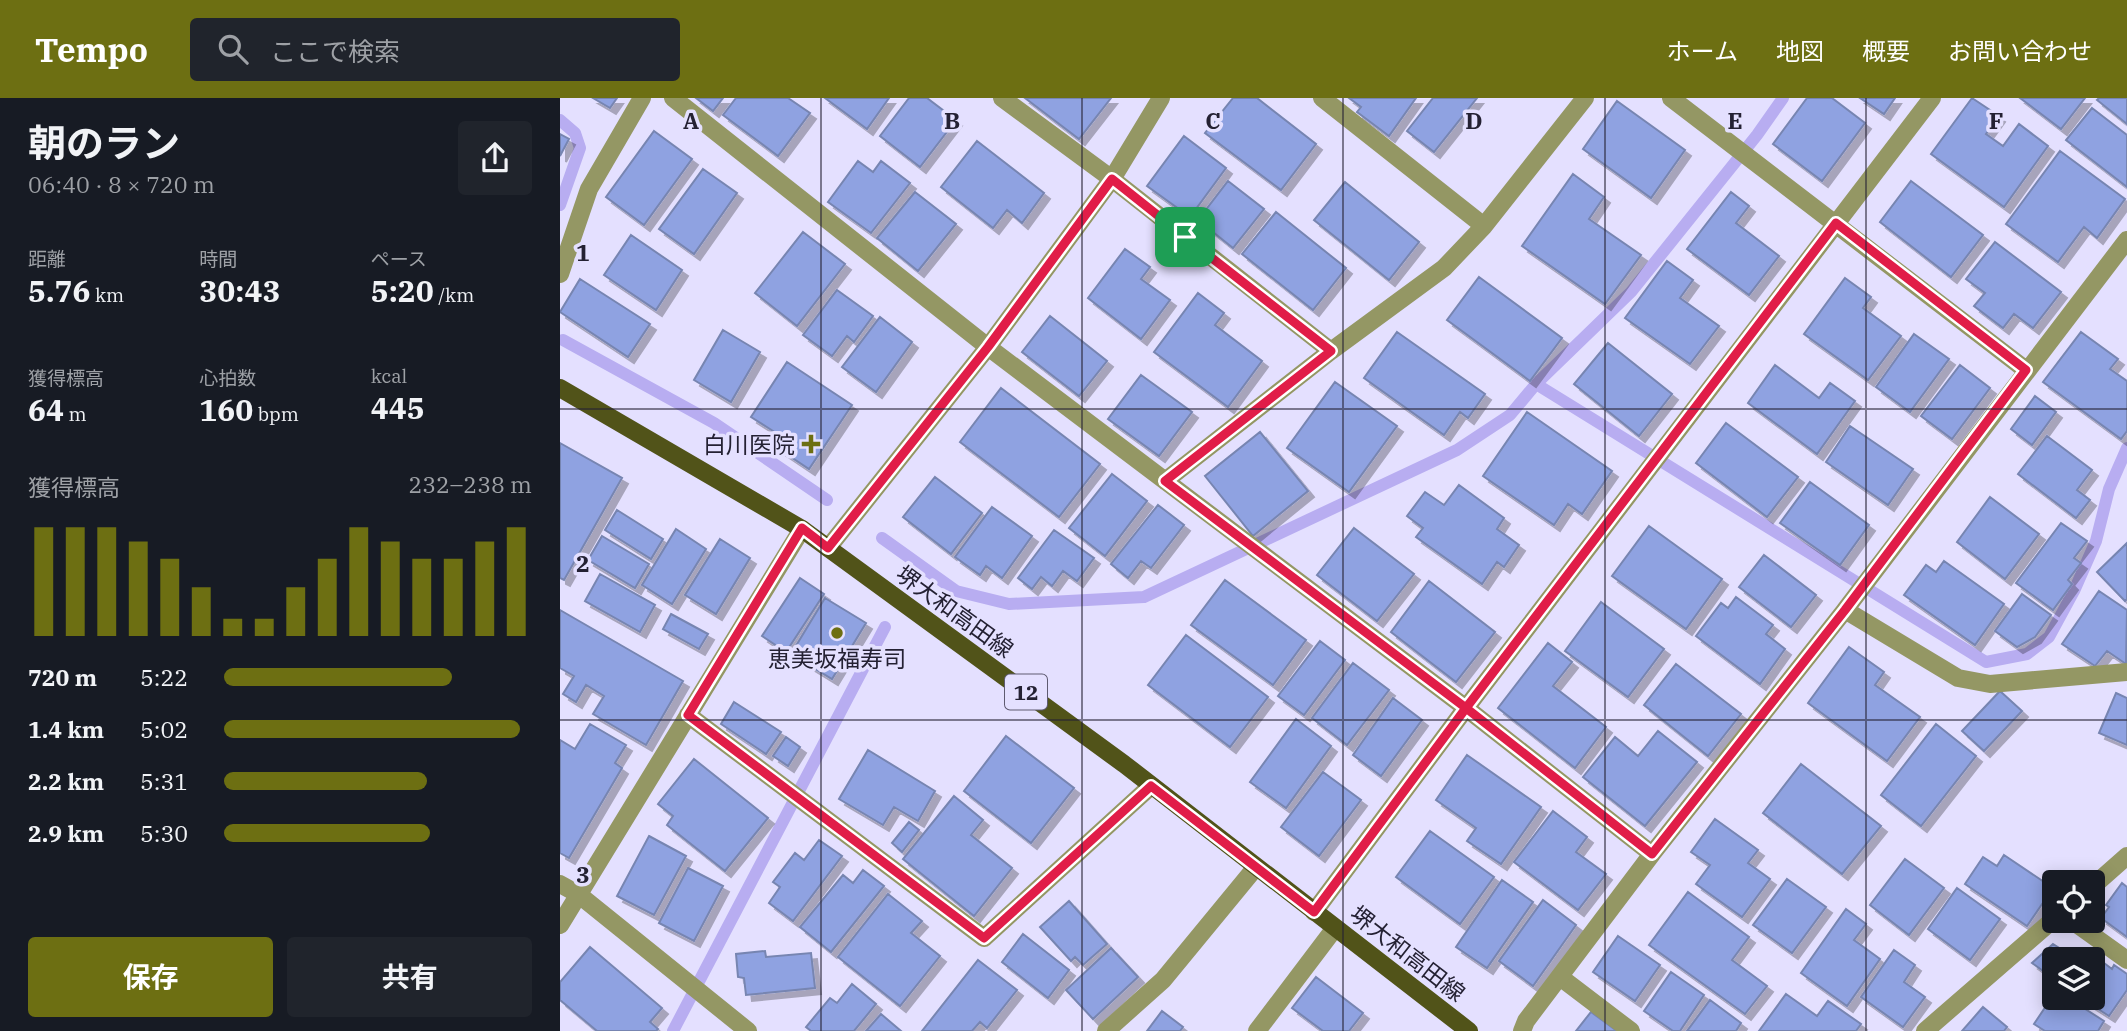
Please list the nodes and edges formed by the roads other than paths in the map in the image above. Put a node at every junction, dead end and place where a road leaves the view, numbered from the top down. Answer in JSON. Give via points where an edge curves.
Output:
{"nodes":[{"id":1,"x":642,"y":98,"type":"edge"},
{"id":2,"x":673,"y":98,"type":"edge"},
{"id":3,"x":1002,"y":98,"type":"edge"},
{"id":4,"x":1161,"y":98,"type":"edge"},
{"id":5,"x":1322,"y":98,"type":"edge"},
{"id":6,"x":1586,"y":98,"type":"edge"},
{"id":7,"x":1671,"y":98,"type":"edge"},
{"id":8,"x":1932,"y":98,"type":"edge"},
{"id":9,"x":1112,"y":179,"type":"junction"},
{"id":10,"x":1836,"y":223,"type":"junction"},
{"id":11,"x":1484,"y":226,"type":"junction"},
{"id":12,"x":2127,"y":240,"type":"edge"},
{"id":13,"x":560,"y":274,"type":"edge"},
{"id":14,"x":988,"y":347,"type":"junction"},
{"id":15,"x":1331,"y":351,"type":"junction"},
{"id":16,"x":2026,"y":370,"type":"junction"},
{"id":17,"x":560,"y":387,"type":"edge"},
{"id":18,"x":1165,"y":481,"type":"junction"},
{"id":19,"x":802,"y":528,"type":"junction"},
{"id":20,"x":828,"y":548,"type":"junction"},
{"id":21,"x":1845,"y":610,"type":"junction"},
{"id":22,"x":2127,"y":672,"type":"edge"},
{"id":23,"x":1466,"y":708,"type":"junction"},
{"id":24,"x":688,"y":715,"type":"junction"},
{"id":25,"x":1151,"y":786,"type":"junction"},
{"id":26,"x":1652,"y":854,"type":"junction"},
{"id":27,"x":2127,"y":856,"type":"edge"},
{"id":28,"x":1256,"y":867,"type":"junction"},
{"id":29,"x":2105,"y":875,"type":"edge"},
{"id":30,"x":560,"y":884,"type":"edge"},
{"id":31,"x":578,"y":894,"type":"junction"},
{"id":32,"x":1314,"y":912,"type":"junction"},
{"id":33,"x":560,"y":925,"type":"edge"},
{"id":34,"x":1335,"y":928,"type":"junction"},
{"id":35,"x":2042,"y":929,"type":"edge"},
{"id":36,"x":2089,"y":933,"type":"edge"},
{"id":37,"x":2127,"y":960,"type":"edge"},
{"id":38,"x":1560,"y":977,"type":"junction"},
{"id":39,"x":748,"y":1031,"type":"edge"},
{"id":40,"x":1106,"y":1031,"type":"edge"},
{"id":41,"x":1257,"y":1031,"type":"edge"},
{"id":42,"x":1469,"y":1031,"type":"edge"},
{"id":43,"x":1522,"y":1031,"type":"edge"},
{"id":44,"x":1631,"y":1031,"type":"edge"},
{"id":45,"x":1925,"y":1031,"type":"edge"}],
"edges":[{"from":1,"to":13,"type":"street","via":[[589,189]]},
{"from":2,"to":14,"type":"street"},
{"from":3,"to":9,"type":"street"},
{"from":4,"to":9,"type":"street"},
{"from":5,"to":11,"type":"street"},
{"from":6,"to":11,"type":"street"},
{"from":7,"to":10,"type":"street"},
{"from":8,"to":10,"type":"street"},
{"from":9,"to":14,"type":"street"},
{"from":9,"to":15,"type":"street"},
{"from":10,"to":16,"type":"street"},
{"from":10,"to":23,"type":"street"},
{"from":11,"to":15,"type":"street","via":[[1444,268]]},
{"from":12,"to":16,"type":"street"},
{"from":14,"to":18,"type":"street"},
{"from":14,"to":20,"type":"street"},
{"from":15,"to":18,"type":"street"},
{"from":16,"to":21,"type":"street"},
{"from":17,"to":19,"type":"main road","name":"堺大和高田線","number":"12"},
{"from":18,"to":23,"type":"street"},
{"from":19,"to":20,"type":"main road","name":"堺大和高田線","number":"12"},
{"from":19,"to":24,"type":"street"},
{"from":20,"to":25,"type":"main road","name":"堺大和高田線","number":"12"},
{"from":21,"to":22,"type":"street","via":[[1958,678],[1990,684]]},
{"from":21,"to":26,"type":"street"},
{"from":23,"to":26,"type":"street"},
{"from":23,"to":32,"type":"street"},
{"from":24,"to":25,"type":"street","via":[[984,938]]},
{"from":24,"to":31,"type":"street"},
{"from":25,"to":28,"type":"main road","name":"堺大和高田線","number":"12"},
{"from":26,"to":38,"type":"street"},
{"from":27,"to":29,"type":"street"},
{"from":28,"to":32,"type":"main road","name":"堺大和高田線","number":"12"},
{"from":28,"to":40,"type":"street","via":[[1163,980]]},
{"from":30,"to":31,"type":"street"},
{"from":31,"to":33,"type":"street"},
{"from":31,"to":39,"type":"street"},
{"from":32,"to":34,"type":"main road","name":"堺大和高田線","number":"12"},
{"from":34,"to":41,"type":"street"},
{"from":34,"to":42,"type":"main road","name":"堺大和高田線","number":"12"},
{"from":35,"to":45,"type":"street"},
{"from":36,"to":37,"type":"street"},
{"from":38,"to":43,"type":"street"},
{"from":38,"to":44,"type":"street"}]}
